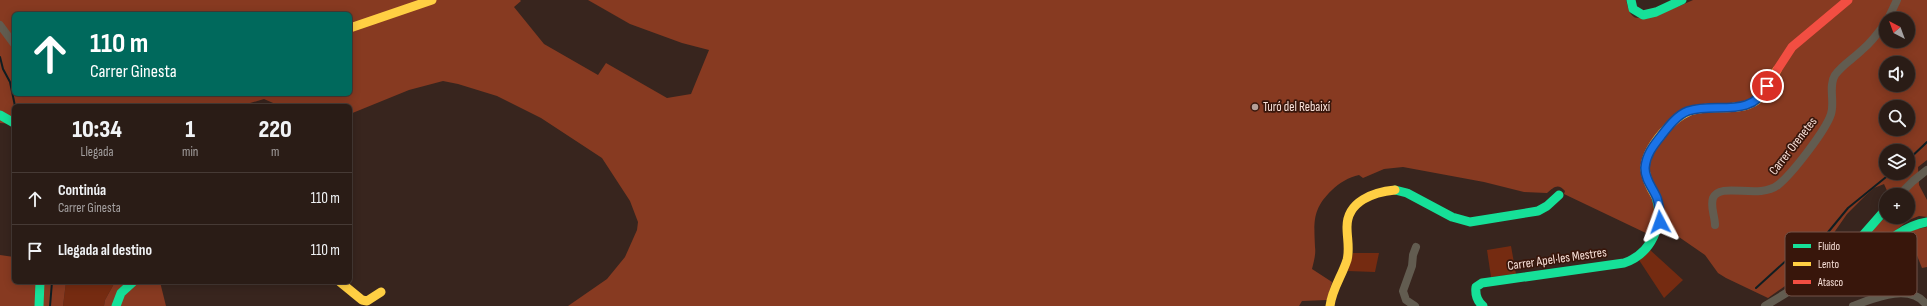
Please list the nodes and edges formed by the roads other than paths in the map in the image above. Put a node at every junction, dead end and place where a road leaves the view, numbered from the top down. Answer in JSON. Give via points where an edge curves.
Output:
{"nodes":[{"id":1,"x":432,"y":0,"type":"edge"},
{"id":2,"x":1631,"y":0,"type":"edge"},
{"id":3,"x":1682,"y":0,"type":"edge"},
{"id":4,"x":1848,"y":0,"type":"edge"},
{"id":5,"x":1898,"y":0,"type":"edge"},
{"id":6,"x":1892,"y":12,"type":"edge"},
{"id":7,"x":0,"y":25,"type":"edge"},
{"id":8,"x":352,"y":27,"type":"edge"},
{"id":9,"x":1879,"y":32,"type":"edge"},
{"id":10,"x":12,"y":41,"type":"edge"},
{"id":11,"x":0,"y":115,"type":"edge"},
{"id":12,"x":12,"y":122,"type":"edge"},
{"id":13,"x":1927,"y":170,"type":"edge"},
{"id":14,"x":1906,"y":188,"type":"edge"},
{"id":15,"x":1558,"y":195,"type":"dead end"},
{"id":16,"x":1879,"y":217,"type":"edge"},
{"id":17,"x":1927,"y":222,"type":"edge"},
{"id":18,"x":1715,"y":225,"type":"dead end"},
{"id":19,"x":1866,"y":232,"type":"edge"},
{"id":20,"x":1900,"y":232,"type":"edge"},
{"id":21,"x":1416,"y":247,"type":"dead end"},
{"id":22,"x":40,"y":284,"type":"edge"},
{"id":23,"x":131,"y":284,"type":"edge"},
{"id":24,"x":342,"y":284,"type":"edge"},
{"id":25,"x":381,"y":292,"type":"dead end"},
{"id":26,"x":1785,"y":294,"type":"edge"},
{"id":27,"x":1889,"y":296,"type":"edge"},
{"id":28,"x":1917,"y":296,"type":"edge"},
{"id":29,"x":39,"y":306,"type":"edge"},
{"id":30,"x":116,"y":306,"type":"edge"},
{"id":31,"x":1330,"y":306,"type":"edge"},
{"id":32,"x":1415,"y":306,"type":"edge"},
{"id":33,"x":1483,"y":306,"type":"edge"},
{"id":34,"x":1765,"y":306,"type":"edge"},
{"id":35,"x":1853,"y":306,"type":"edge"},
{"id":36,"x":1927,"y":306,"type":"edge"}],
"edges":[{"from":1,"to":8,"type":"street"},
{"from":2,"to":3,"type":"street","via":[[1633,9],[1643,15]]},
{"from":4,"to":33,"type":"street","name":"Carrer Apel·les Mestres","via":[[1792,47],[1758,100],[1734,107],[1686,112],[1670,126],[1646,158],[1647,179],[1659,205],[1660,222],[1654,237],[1642,253],[1630,262],[1482,283],[1476,287],[1476,291],[1477,300]]},
{"from":5,"to":6,"type":"street"},
{"from":7,"to":10,"type":"street"},
{"from":9,"to":18,"type":"street","name":"Carrer Orenetes","via":[[1836,74],[1832,82],[1831,114],[1790,172],[1768,191],[1725,190],[1717,193],[1712,203]]},
{"from":11,"to":12,"type":"street"},
{"from":13,"to":14,"type":"street"},
{"from":15,"to":31,"type":"street","via":[[1549,205],[1532,213],[1468,222],[1449,215],[1412,194],[1390,190],[1370,195],[1357,204],[1348,219],[1348,259],[1334,286]]},
{"from":16,"to":19,"type":"street"},
{"from":17,"to":20,"type":"street","via":[[1919,221]]},
{"from":21,"to":32,"type":"street","via":[[1403,292],[1406,300]]},
{"from":22,"to":29,"type":"street"},
{"from":23,"to":30,"type":"street","via":[[122,293]]},
{"from":24,"to":25,"type":"street","via":[[362,300]]},
{"from":26,"to":34,"type":"street"},
{"from":27,"to":35,"type":"street"},
{"from":28,"to":36,"type":"street"}]}
